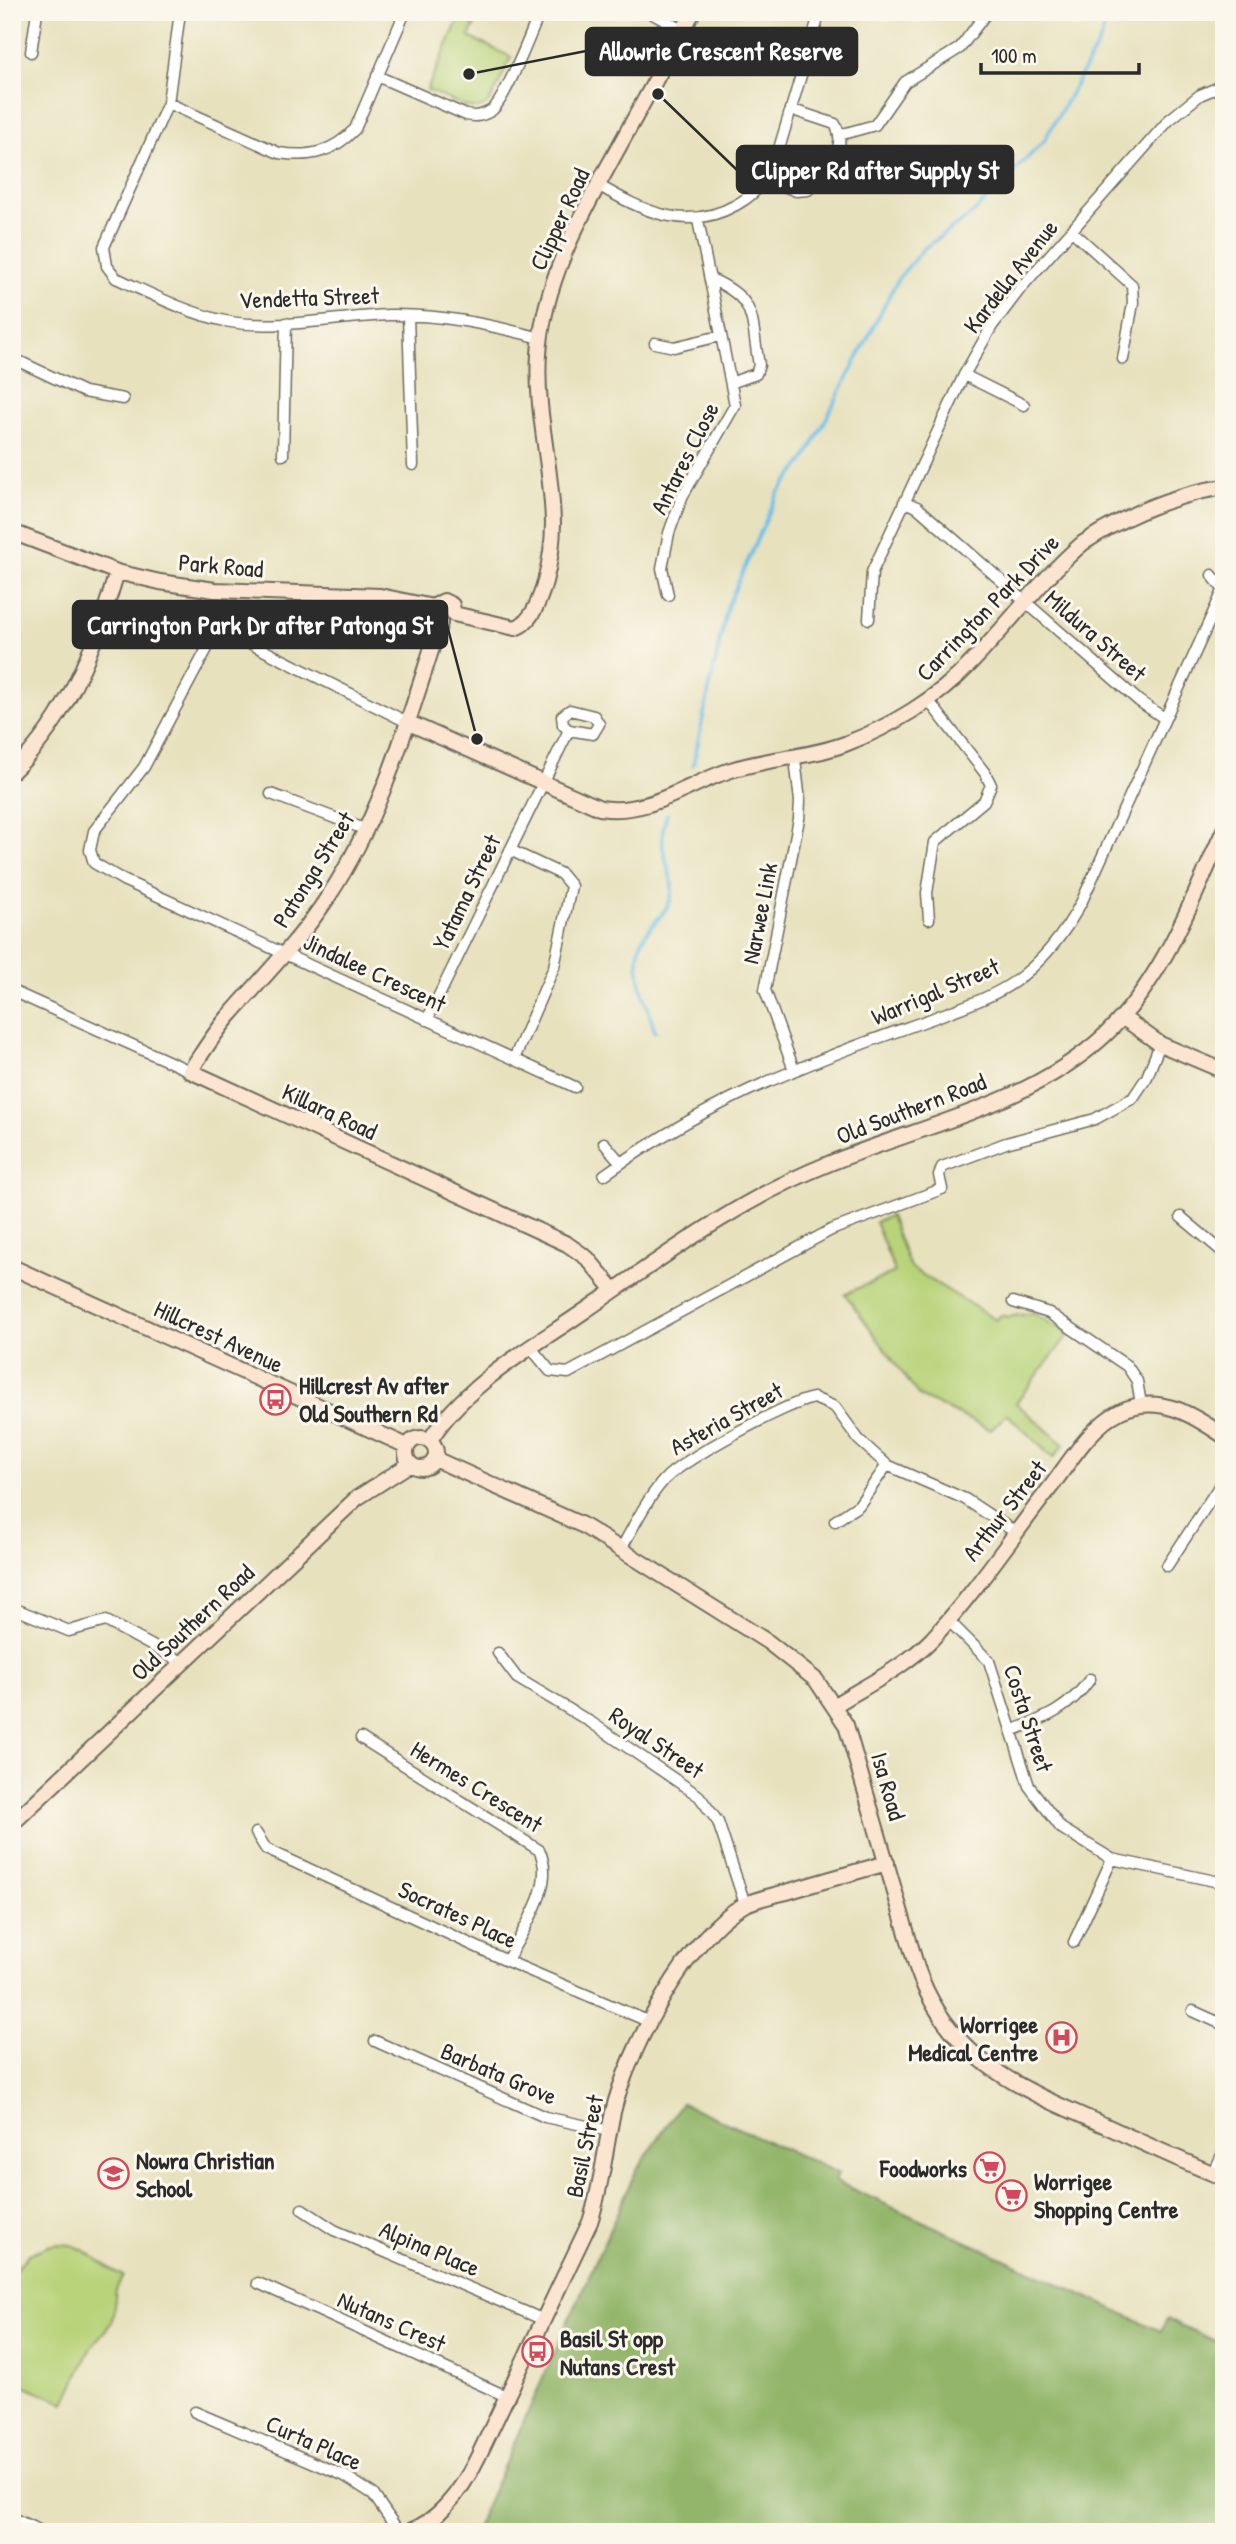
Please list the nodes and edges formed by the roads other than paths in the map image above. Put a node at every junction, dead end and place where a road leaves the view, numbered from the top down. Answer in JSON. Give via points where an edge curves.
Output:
{"nodes":[{"id":1,"x":37,"y":12,"type":"edge"},
{"id":2,"x":180,"y":12,"type":"edge"},
{"id":3,"x":405,"y":12,"type":"edge"},
{"id":4,"x":540,"y":12,"type":"edge"},
{"id":5,"x":649,"y":12,"type":"edge"},
{"id":6,"x":693,"y":12,"type":"edge"},
{"id":7,"x":820,"y":12,"type":"edge"},
{"id":8,"x":987,"y":12,"type":"edge"},
{"id":9,"x":683,"y":30,"type":"junction"},
{"id":10,"x":31,"y":52,"type":"dead end"},
{"id":11,"x":377,"y":76,"type":"junction"},
{"id":12,"x":1224,"y":85,"type":"edge"},
{"id":13,"x":168,"y":103,"type":"junction"},
{"id":14,"x":790,"y":109,"type":"junction"},
{"id":15,"x":839,"y":135,"type":"junction"},
{"id":16,"x":767,"y":179,"type":"junction"},
{"id":17,"x":598,"y":185,"type":"junction"},
{"id":18,"x":698,"y":220,"type":"junction"},
{"id":19,"x":1072,"y":231,"type":"junction"},
{"id":20,"x":711,"y":278,"type":"junction"},
{"id":21,"x":408,"y":316,"type":"junction"},
{"id":22,"x":286,"y":323,"type":"junction"},
{"id":23,"x":720,"y":335,"type":"junction"},
{"id":24,"x":541,"y":338,"type":"junction"},
{"id":25,"x":655,"y":343,"type":"dead end"},
{"id":26,"x":12,"y":358,"type":"edge"},
{"id":27,"x":1123,"y":359,"type":"dead end"},
{"id":28,"x":964,"y":375,"type":"junction"},
{"id":29,"x":733,"y":382,"type":"junction"},
{"id":30,"x":123,"y":399,"type":"dead end"},
{"id":31,"x":1024,"y":405,"type":"dead end"},
{"id":32,"x":282,"y":455,"type":"dead end"},
{"id":33,"x":412,"y":465,"type":"dead end"},
{"id":34,"x":1224,"y":487,"type":"edge"},
{"id":35,"x":904,"y":502,"type":"junction"},
{"id":36,"x":12,"y":532,"type":"edge"},
{"id":37,"x":117,"y":572,"type":"junction"},
{"id":38,"x":1212,"y":575,"type":"dead end"},
{"id":39,"x":1224,"y":589,"type":"edge"},
{"id":40,"x":667,"y":595,"type":"dead end"},
{"id":41,"x":1026,"y":601,"type":"junction"},
{"id":42,"x":433,"y":607,"type":"junction"},
{"id":43,"x":454,"y":614,"type":"junction"},
{"id":44,"x":869,"y":619,"type":"dead end"},
{"id":45,"x":440,"y":623,"type":"junction"},
{"id":46,"x":928,"y":700,"type":"junction"},
{"id":47,"x":1164,"y":718,"type":"junction"},
{"id":48,"x":407,"y":722,"type":"junction"},
{"id":49,"x":569,"y":730,"type":"dead end"},
{"id":50,"x":795,"y":759,"type":"junction"},
{"id":51,"x":12,"y":772,"type":"edge"},
{"id":52,"x":542,"y":782,"type":"junction"},
{"id":53,"x":271,"y":794,"type":"dead end"},
{"id":54,"x":367,"y":830,"type":"junction"},
{"id":55,"x":1224,"y":830,"type":"edge"},
{"id":56,"x":510,"y":850,"type":"junction"},
{"id":57,"x":929,"y":919,"type":"dead end"},
{"id":58,"x":287,"y":953,"type":"junction"},
{"id":59,"x":12,"y":991,"type":"edge"},
{"id":60,"x":1122,"y":1017,"type":"junction"},
{"id":61,"x":427,"y":1020,"type":"junction"},
{"id":62,"x":1160,"y":1044,"type":"junction"},
{"id":63,"x":514,"y":1059,"type":"junction"},
{"id":64,"x":794,"y":1070,"type":"junction"},
{"id":65,"x":190,"y":1071,"type":"junction"},
{"id":66,"x":1224,"y":1071,"type":"edge"},
{"id":67,"x":575,"y":1087,"type":"dead end"},
{"id":68,"x":604,"y":1143,"type":"dead end"},
{"id":69,"x":621,"y":1163,"type":"junction"},
{"id":70,"x":604,"y":1175,"type":"dead end"},
{"id":71,"x":1181,"y":1217,"type":"dead end"},
{"id":72,"x":1224,"y":1253,"type":"edge"},
{"id":73,"x":12,"y":1267,"type":"edge"},
{"id":74,"x":614,"y":1290,"type":"junction"},
{"id":75,"x":1013,"y":1302,"type":"dead end"},
{"id":76,"x":531,"y":1348,"type":"junction"},
{"id":77,"x":1141,"y":1404,"type":"junction"},
{"id":78,"x":1224,"y":1436,"type":"edge"},
{"id":79,"x":430,"y":1440,"type":"junction"},
{"id":80,"x":407,"y":1446,"type":"junction"},
{"id":81,"x":435,"y":1459,"type":"junction"},
{"id":82,"x":410,"y":1464,"type":"junction"},
{"id":83,"x":887,"y":1465,"type":"junction"},
{"id":84,"x":1224,"y":1479,"type":"edge"},
{"id":85,"x":835,"y":1521,"type":"dead end"},
{"id":86,"x":1015,"y":1532,"type":"junction"},
{"id":87,"x":621,"y":1549,"type":"junction"},
{"id":88,"x":1167,"y":1566,"type":"dead end"},
{"id":89,"x":13,"y":1608,"type":"edge"},
{"id":90,"x":948,"y":1620,"type":"junction"},
{"id":91,"x":498,"y":1653,"type":"dead end"},
{"id":92,"x":182,"y":1662,"type":"junction"},
{"id":93,"x":1090,"y":1679,"type":"dead end"},
{"id":94,"x":835,"y":1705,"type":"junction"},
{"id":95,"x":1013,"y":1730,"type":"junction"},
{"id":96,"x":361,"y":1738,"type":"dead end"},
{"id":97,"x":12,"y":1824,"type":"edge"},
{"id":98,"x":256,"y":1833,"type":"dead end"},
{"id":99,"x":1112,"y":1859,"type":"junction"},
{"id":100,"x":887,"y":1863,"type":"junction"},
{"id":101,"x":1224,"y":1884,"type":"edge"},
{"id":102,"x":745,"y":1904,"type":"junction"},
{"id":103,"x":1074,"y":1942,"type":"dead end"},
{"id":104,"x":507,"y":1961,"type":"junction"},
{"id":105,"x":1193,"y":2011,"type":"dead end"},
{"id":106,"x":650,"y":2022,"type":"junction"},
{"id":107,"x":1224,"y":2025,"type":"edge"},
{"id":108,"x":375,"y":2041,"type":"dead end"},
{"id":109,"x":610,"y":2131,"type":"junction"},
{"id":110,"x":1224,"y":2151,"type":"edge"},
{"id":111,"x":1219,"y":2176,"type":"edge"},
{"id":112,"x":302,"y":2209,"type":"dead end"},
{"id":113,"x":258,"y":2283,"type":"dead end"},
{"id":114,"x":544,"y":2320,"type":"junction"},
{"id":115,"x":508,"y":2397,"type":"junction"},
{"id":116,"x":195,"y":2412,"type":"dead end"},
{"id":117,"x":12,"y":2518,"type":"edge"},
{"id":118,"x":43,"y":2532,"type":"edge"},
{"id":119,"x":399,"y":2532,"type":"edge"},
{"id":120,"x":408,"y":2532,"type":"edge"}],
"edges":[{"from":1,"to":10,"type":"street"},
{"from":2,"to":13,"type":"street","name":"Vendetta Street"},
{"from":3,"to":11,"type":"street"},
{"from":4,"to":11,"type":"street","via":[[500,99],[489,113],[466,115]]},
{"from":5,"to":9,"type":"street"},
{"from":6,"to":9,"type":"street","name":"Clipper Road"},
{"from":7,"to":14,"type":"street"},
{"from":8,"to":15,"type":"street","via":[[960,48],[905,82],[875,125]]},
{"from":9,"to":17,"type":"street","name":"Clipper Road"},
{"from":11,"to":13,"type":"street","via":[[355,129],[341,143],[320,153],[298,156],[279,153]]},
{"from":12,"to":19,"type":"street","name":"Kardella Avenue","via":[[1182,107]]},
{"from":13,"to":22,"type":"street","name":"Vendetta Street","via":[[108,231],[104,247],[107,266],[116,278],[198,314],[227,321]]},
{"from":14,"to":15,"type":"street","via":[[832,121]]},
{"from":14,"to":16,"type":"street"},
{"from":15,"to":16,"type":"street","via":[[835,158],[808,190],[796,191]]},
{"from":16,"to":18,"type":"street","via":[[743,201]]},
{"from":17,"to":18,"type":"street","via":[[665,217]]},
{"from":17,"to":24,"type":"street","name":"Clipper Road","via":[[555,273]]},
{"from":18,"to":20,"type":"street","name":"Antares Close"},
{"from":19,"to":27,"type":"street","via":[[1132,285]]},
{"from":19,"to":28,"type":"street","name":"Kardella Avenue","via":[[992,326]]},
{"from":20,"to":23,"type":"street","name":"Antares Close"},
{"from":20,"to":29,"type":"street","name":"Antares Close","via":[[747,302],[759,365],[756,374]]},
{"from":21,"to":22,"type":"street","name":"Vendetta Street"},
{"from":21,"to":24,"type":"street","name":"Vendetta Street","via":[[473,320]]},
{"from":21,"to":33,"type":"street"},
{"from":22,"to":32,"type":"street"},
{"from":23,"to":25,"type":"street","via":[[674,347]]},
{"from":23,"to":29,"type":"street","name":"Antares Close"},
{"from":24,"to":43,"type":"street","name":"Clipper Road","via":[[538,398],[553,508],[553,537],[543,589],[523,625],[508,628]]},
{"from":26,"to":30,"type":"street","via":[[85,392]]},
{"from":28,"to":31,"type":"street"},
{"from":28,"to":35,"type":"street","name":"Kardella Avenue"},
{"from":29,"to":40,"type":"street","name":"Antares Close","via":[[731,417],[701,459],[669,533],[662,568]]},
{"from":34,"to":41,"type":"street","name":"Carrington Park Drive","via":[[1164,500],[1106,527],[1066,558]]},
{"from":35,"to":41,"type":"street","name":"Mildura Street","via":[[917,507]]},
{"from":35,"to":44,"type":"street","name":"Kardella Avenue","via":[[872,572]]},
{"from":36,"to":37,"type":"street","name":"Park Road"},
{"from":37,"to":42,"type":"street","name":"Park Road","via":[[206,589],[360,594]]},
{"from":37,"to":51,"type":"street","via":[[98,633],[72,692],[48,730]]},
{"from":38,"to":39,"type":"street","name":"Warrigal Street"},
{"from":39,"to":47,"type":"street","name":"Warrigal Street"},
{"from":41,"to":46,"type":"street","name":"Carrington Park Drive","via":[[969,666]]},
{"from":41,"to":47,"type":"street","name":"Mildura Street"},
{"from":42,"to":43,"type":"street","via":[[444,601],[452,605]]},
{"from":42,"to":45,"type":"street","via":[[433,617]]},
{"from":43,"to":45,"type":"street"},
{"from":45,"to":48,"type":"street","name":"Patonga Street"},
{"from":46,"to":50,"type":"street","name":"Carrington Park Drive","via":[[862,736]]},
{"from":46,"to":57,"type":"street","via":[[990,785],[984,801],[935,842],[927,893]]},
{"from":47,"to":64,"type":"street","name":"Warrigal Street","via":[[1082,901],[1040,960],[984,999]]},
{"from":48,"to":52,"type":"street","name":"Carrington Park Drive"},
{"from":48,"to":54,"type":"street","name":"Patonga Street"},
{"from":48,"to":58,"type":"street","name":"Jindalee Crescent","via":[[243,640],[219,637],[209,645],[144,767],[94,831],[90,850],[99,868]]},
{"from":49,"to":52,"type":"street","name":"Yatama Street"},
{"from":50,"to":52,"type":"street","name":"Carrington Park Drive","via":[[741,767],[662,799],[613,810],[585,803]]},
{"from":50,"to":64,"type":"street","name":"Narwee Link","via":[[799,819],[765,990]]},
{"from":52,"to":56,"type":"street","name":"Yatama Street"},
{"from":53,"to":54,"type":"street"},
{"from":54,"to":58,"type":"street","name":"Patonga Street","via":[[328,898]]},
{"from":55,"to":60,"type":"street","name":"Old Southern Road","via":[[1170,945]]},
{"from":56,"to":61,"type":"street","name":"Yatama Street"},
{"from":56,"to":63,"type":"street","via":[[561,874],[571,886],[554,967]]},
{"from":58,"to":61,"type":"street","name":"Jindalee Crescent"},
{"from":58,"to":65,"type":"street","name":"Patonga Street","via":[[229,1015]]},
{"from":59,"to":65,"type":"street","name":"Killara Road"},
{"from":60,"to":62,"type":"street"},
{"from":60,"to":74,"type":"street","name":"Old Southern Road","via":[[1085,1052],[1044,1078],[768,1191],[709,1224]]},
{"from":61,"to":63,"type":"street","name":"Jindalee Crescent"},
{"from":62,"to":66,"type":"street"},
{"from":62,"to":76,"type":"street","via":[[1133,1098],[1095,1119],[1006,1143],[942,1167],[942,1189],[831,1230],[568,1373],[550,1371]]},
{"from":63,"to":67,"type":"street","name":"Jindalee Crescent"},
{"from":64,"to":69,"type":"street","name":"Warrigal Street","via":[[688,1120]]},
{"from":65,"to":74,"type":"street","name":"Killara Road","via":[[567,1244],[587,1258]]},
{"from":68,"to":69,"type":"street"},
{"from":69,"to":70,"type":"street","name":"Warrigal Street"},
{"from":71,"to":72,"type":"street"},
{"from":73,"to":80,"type":"street","name":"Hillcrest Avenue"},
{"from":74,"to":76,"type":"street","name":"Old Southern Road"},
{"from":75,"to":77,"type":"street","via":[[1049,1313],[1127,1366],[1137,1381]]},
{"from":76,"to":79,"type":"street","name":"Old Southern Road","via":[[451,1411]]},
{"from":77,"to":78,"type":"street","via":[[1182,1409]]},
{"from":77,"to":86,"type":"street","name":"Arthur Street","via":[[1122,1410],[1096,1429]]},
{"from":79,"to":80,"type":"street","via":[[416,1438]]},
{"from":79,"to":81,"type":"street","via":[[436,1448]]},
{"from":80,"to":82,"type":"street"},
{"from":81,"to":82,"type":"street","via":[[424,1468]]},
{"from":81,"to":87,"type":"street","name":"Isa Road","via":[[554,1512]]},
{"from":82,"to":92,"type":"street","name":"Old Southern Road","via":[[357,1498]]},
{"from":83,"to":85,"type":"street","via":[[859,1505]]},
{"from":83,"to":86,"type":"street","name":"Asteria Street","via":[[965,1499]]},
{"from":83,"to":87,"type":"street","name":"Asteria Street","via":[[859,1440],[835,1407],[822,1399],[806,1399],[674,1470],[651,1497]]},
{"from":84,"to":88,"type":"street"},
{"from":86,"to":90,"type":"street","name":"Arthur Street"},
{"from":87,"to":94,"type":"street","name":"Isa Road","via":[[794,1661]]},
{"from":89,"to":92,"type":"street","via":[[69,1631],[106,1622]]},
{"from":90,"to":94,"type":"street","name":"Arthur Street","via":[[915,1654]]},
{"from":90,"to":95,"type":"street","name":"Costa Street","via":[[989,1661]]},
{"from":91,"to":102,"type":"street","name":"Royal Street","via":[[525,1684],[699,1796],[718,1822]]},
{"from":92,"to":97,"type":"street","name":"Old Southern Road"},
{"from":93,"to":95,"type":"street","via":[[1055,1714]]},
{"from":94,"to":100,"type":"street","name":"Isa Road","via":[[852,1740]]},
{"from":95,"to":99,"type":"street","name":"Costa Street","via":[[1025,1776],[1043,1808],[1070,1836]]},
{"from":96,"to":104,"type":"street","name":"Hermes Crescent","via":[[539,1850],[546,1864],[546,1880]]},
{"from":98,"to":104,"type":"street","name":"Socrates Place","via":[[266,1849]]},
{"from":99,"to":101,"type":"street","name":"Costa Street"},
{"from":99,"to":103,"type":"street"},
{"from":100,"to":102,"type":"street","name":"Basil Street"},
{"from":100,"to":111,"type":"street","name":"Isa Road","via":[[923,1986],[939,2017],[965,2048],[1023,2088]]},
{"from":102,"to":106,"type":"street","name":"Basil Street","via":[[721,1920],[700,1943]]},
{"from":104,"to":106,"type":"street","name":"Socrates Place"},
{"from":105,"to":107,"type":"street"},
{"from":106,"to":109,"type":"street","name":"Basil Street","via":[[622,2084]]},
{"from":108,"to":109,"type":"street","name":"Barbata Grove","via":[[525,2109]]},
{"from":109,"to":114,"type":"street","name":"Basil Street","via":[[590,2221]]},
{"from":110,"to":111,"type":"street"},
{"from":112,"to":114,"type":"street","name":"Alpina Place","via":[[334,2230]]},
{"from":113,"to":115,"type":"street","name":"Nutans Crest"},
{"from":114,"to":115,"type":"street","name":"Basil Street"},
{"from":115,"to":120,"type":"street","name":"Basil Street","via":[[462,2485],[429,2521]]},
{"from":116,"to":119,"type":"street","name":"Curta Place","via":[[345,2476],[373,2494]]},
{"from":117,"to":118,"type":"street"}]}
